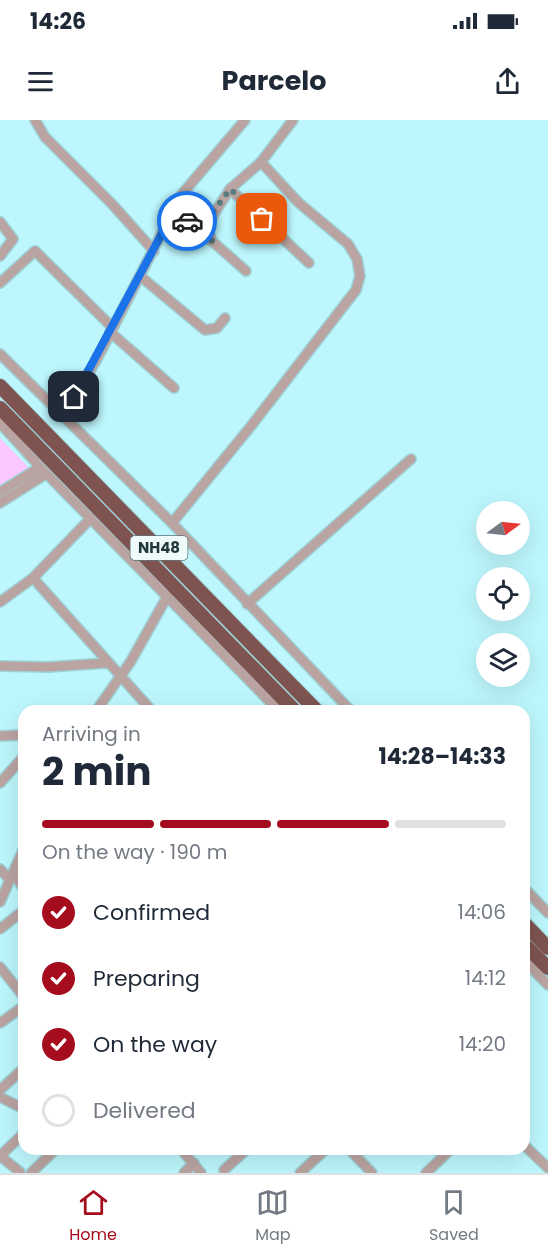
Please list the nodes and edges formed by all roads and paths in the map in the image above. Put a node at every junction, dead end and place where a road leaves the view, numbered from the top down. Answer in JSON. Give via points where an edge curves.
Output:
{"nodes":[{"id":1,"x":36,"y":120,"type":"edge"},
{"id":2,"x":245,"y":120,"type":"edge"},
{"id":3,"x":293,"y":120,"type":"edge"},
{"id":4,"x":261,"y":162,"type":"junction"},
{"id":5,"x":230,"y":189,"type":"junction"},
{"id":6,"x":174,"y":211,"type":"junction"},
{"id":7,"x":0,"y":222,"type":"edge"},
{"id":8,"x":212,"y":241,"type":"junction"},
{"id":9,"x":154,"y":251,"type":"junction"},
{"id":10,"x":0,"y":256,"type":"edge"},
{"id":11,"x":309,"y":263,"type":"dead end"},
{"id":12,"x":246,"y":271,"type":"dead end"},
{"id":13,"x":140,"y":276,"type":"junction"},
{"id":14,"x":0,"y":283,"type":"edge"},
{"id":15,"x":225,"y":318,"type":"dead end"},
{"id":16,"x":111,"y":329,"type":"junction"},
{"id":17,"x":0,"y":354,"type":"edge"},
{"id":18,"x":0,"y":386,"type":"edge"},
{"id":19,"x":174,"y":388,"type":"dead end"},
{"id":20,"x":0,"y":408,"type":"edge"},
{"id":21,"x":63,"y":417,"type":"junction"},
{"id":22,"x":0,"y":423,"type":"edge"},
{"id":23,"x":411,"y":459,"type":"dead end"},
{"id":24,"x":43,"y":471,"type":"junction"},
{"id":25,"x":0,"y":492,"type":"edge"},
{"id":26,"x":0,"y":503,"type":"edge"},
{"id":27,"x":91,"y":518,"type":"junction"},
{"id":28,"x":172,"y":523,"type":"junction"},
{"id":29,"x":33,"y":578,"type":"junction"},
{"id":30,"x":168,"y":595,"type":"junction"},
{"id":31,"x":2,"y":597,"type":"edge"},
{"id":32,"x":247,"y":604,"type":"junction"},
{"id":33,"x":107,"y":663,"type":"junction"},
{"id":34,"x":0,"y":666,"type":"edge"},
{"id":35,"x":120,"y":678,"type":"junction"},
{"id":36,"x":100,"y":705,"type":"edge"},
{"id":37,"x":146,"y":705,"type":"edge"},
{"id":38,"x":273,"y":705,"type":"edge"},
{"id":39,"x":289,"y":705,"type":"edge"},
{"id":40,"x":311,"y":705,"type":"edge"},
{"id":41,"x":345,"y":705,"type":"edge"},
{"id":42,"x":18,"y":735,"type":"edge"},
{"id":43,"x":0,"y":736,"type":"edge"},
{"id":44,"x":18,"y":763,"type":"edge"},
{"id":45,"x":0,"y":783,"type":"edge"},
{"id":46,"x":18,"y":861,"type":"edge"},
{"id":47,"x":0,"y":869,"type":"edge"},
{"id":48,"x":11,"y":876,"type":"junction"},
{"id":49,"x":18,"y":883,"type":"edge"},
{"id":50,"x":530,"y":894,"type":"edge"},
{"id":51,"x":0,"y":902,"type":"edge"},
{"id":52,"x":548,"y":913,"type":"edge"},
{"id":53,"x":18,"y":914,"type":"edge"},
{"id":54,"x":0,"y":928,"type":"edge"},
{"id":55,"x":530,"y":929,"type":"edge"},
{"id":56,"x":548,"y":948,"type":"edge"},
{"id":57,"x":530,"y":950,"type":"edge"},
{"id":58,"x":530,"y":966,"type":"edge"},
{"id":59,"x":0,"y":967,"type":"edge"},
{"id":60,"x":548,"y":968,"type":"edge"},
{"id":61,"x":548,"y":985,"type":"edge"},
{"id":62,"x":18,"y":990,"type":"edge"},
{"id":63,"x":18,"y":1010,"type":"edge"},
{"id":64,"x":0,"y":1023,"type":"edge"},
{"id":65,"x":18,"y":1074,"type":"edge"},
{"id":66,"x":0,"y":1090,"type":"edge"},
{"id":67,"x":0,"y":1097,"type":"edge"},
{"id":68,"x":18,"y":1106,"type":"edge"},
{"id":69,"x":18,"y":1139,"type":"edge"},
{"id":70,"x":530,"y":1151,"type":"edge"},
{"id":71,"x":50,"y":1155,"type":"edge"},
{"id":72,"x":187,"y":1155,"type":"edge"},
{"id":73,"x":240,"y":1155,"type":"edge"},
{"id":74,"x":320,"y":1155,"type":"edge"},
{"id":75,"x":355,"y":1155,"type":"edge"},
{"id":76,"x":444,"y":1155,"type":"edge"},
{"id":77,"x":0,"y":1156,"type":"edge"},
{"id":78,"x":194,"y":1163,"type":"junction"},
{"id":79,"x":548,"y":1168,"type":"edge"},
{"id":80,"x":224,"y":1170,"type":"dead end"},
{"id":81,"x":20,"y":1172,"type":"edge"},
{"id":82,"x":31,"y":1173,"type":"edge"},
{"id":83,"x":184,"y":1173,"type":"edge"},
{"id":84,"x":201,"y":1173,"type":"edge"},
{"id":85,"x":300,"y":1173,"type":"edge"},
{"id":86,"x":372,"y":1173,"type":"edge"},
{"id":87,"x":426,"y":1173,"type":"edge"}],
"edges":[{"from":1,"to":9,"type":"street","via":[[45,137]]},
{"from":2,"to":6,"type":"street","via":[[182,194]]},
{"from":3,"to":4,"type":"street"},
{"from":4,"to":5,"type":"street"},
{"from":4,"to":28,"type":"street","via":[[299,203],[348,244],[357,259],[360,276],[356,290]]},
{"from":5,"to":8,"type":"street","via":[[206,222]]},
{"from":5,"to":11,"type":"street"},
{"from":6,"to":8,"type":"street"},
{"from":6,"to":9,"type":"street"},
{"from":7,"to":10,"type":"street","via":[[13,239]]},
{"from":8,"to":12,"type":"street"},
{"from":9,"to":13,"type":"street"},
{"from":13,"to":15,"type":"street","via":[[205,330],[217,328]]},
{"from":13,"to":16,"type":"street"},
{"from":14,"to":16,"type":"street","via":[[35,251]]},
{"from":16,"to":19,"type":"street"},
{"from":16,"to":21,"type":"street"},
{"from":17,"to":21,"type":"street"},
{"from":18,"to":40,"type":"highway","number":"NH48"},
{"from":20,"to":39,"type":"highway","number":"NH48"},
{"from":21,"to":28,"type":"street"},
{"from":22,"to":24,"type":"street"},
{"from":23,"to":32,"type":"street"},
{"from":24,"to":25,"type":"street"},
{"from":24,"to":26,"type":"street"},
{"from":24,"to":27,"type":"street"},
{"from":27,"to":29,"type":"street"},
{"from":27,"to":30,"type":"street"},
{"from":28,"to":32,"type":"street"},
{"from":29,"to":31,"type":"street"},
{"from":29,"to":33,"type":"street"},
{"from":30,"to":35,"type":"street"},
{"from":30,"to":38,"type":"street"},
{"from":32,"to":41,"type":"street"},
{"from":33,"to":34,"type":"street"},
{"from":33,"to":35,"type":"street"},
{"from":35,"to":36,"type":"street"},
{"from":35,"to":37,"type":"street"},
{"from":42,"to":43,"type":"street"},
{"from":44,"to":45,"type":"street"},
{"from":46,"to":48,"type":"street"},
{"from":47,"to":48,"type":"street"},
{"from":48,"to":49,"type":"street"},
{"from":48,"to":51,"type":"street"},
{"from":50,"to":52,"type":"street"},
{"from":53,"to":54,"type":"street"},
{"from":55,"to":56,"type":"highway"},
{"from":57,"to":60,"type":"highway"},
{"from":58,"to":61,"type":"street"},
{"from":59,"to":62,"type":"street"},
{"from":63,"to":64,"type":"street"},
{"from":65,"to":66,"type":"street"},
{"from":67,"to":68,"type":"street"},
{"from":69,"to":77,"type":"street"},
{"from":70,"to":79,"type":"street"},
{"from":71,"to":82,"type":"street"},
{"from":72,"to":78,"type":"street"},
{"from":73,"to":80,"type":"street"},
{"from":74,"to":85,"type":"street"},
{"from":75,"to":86,"type":"street"},
{"from":76,"to":87,"type":"street"},
{"from":77,"to":81,"type":"street"},
{"from":78,"to":83,"type":"street"},
{"from":78,"to":84,"type":"street"}]}
